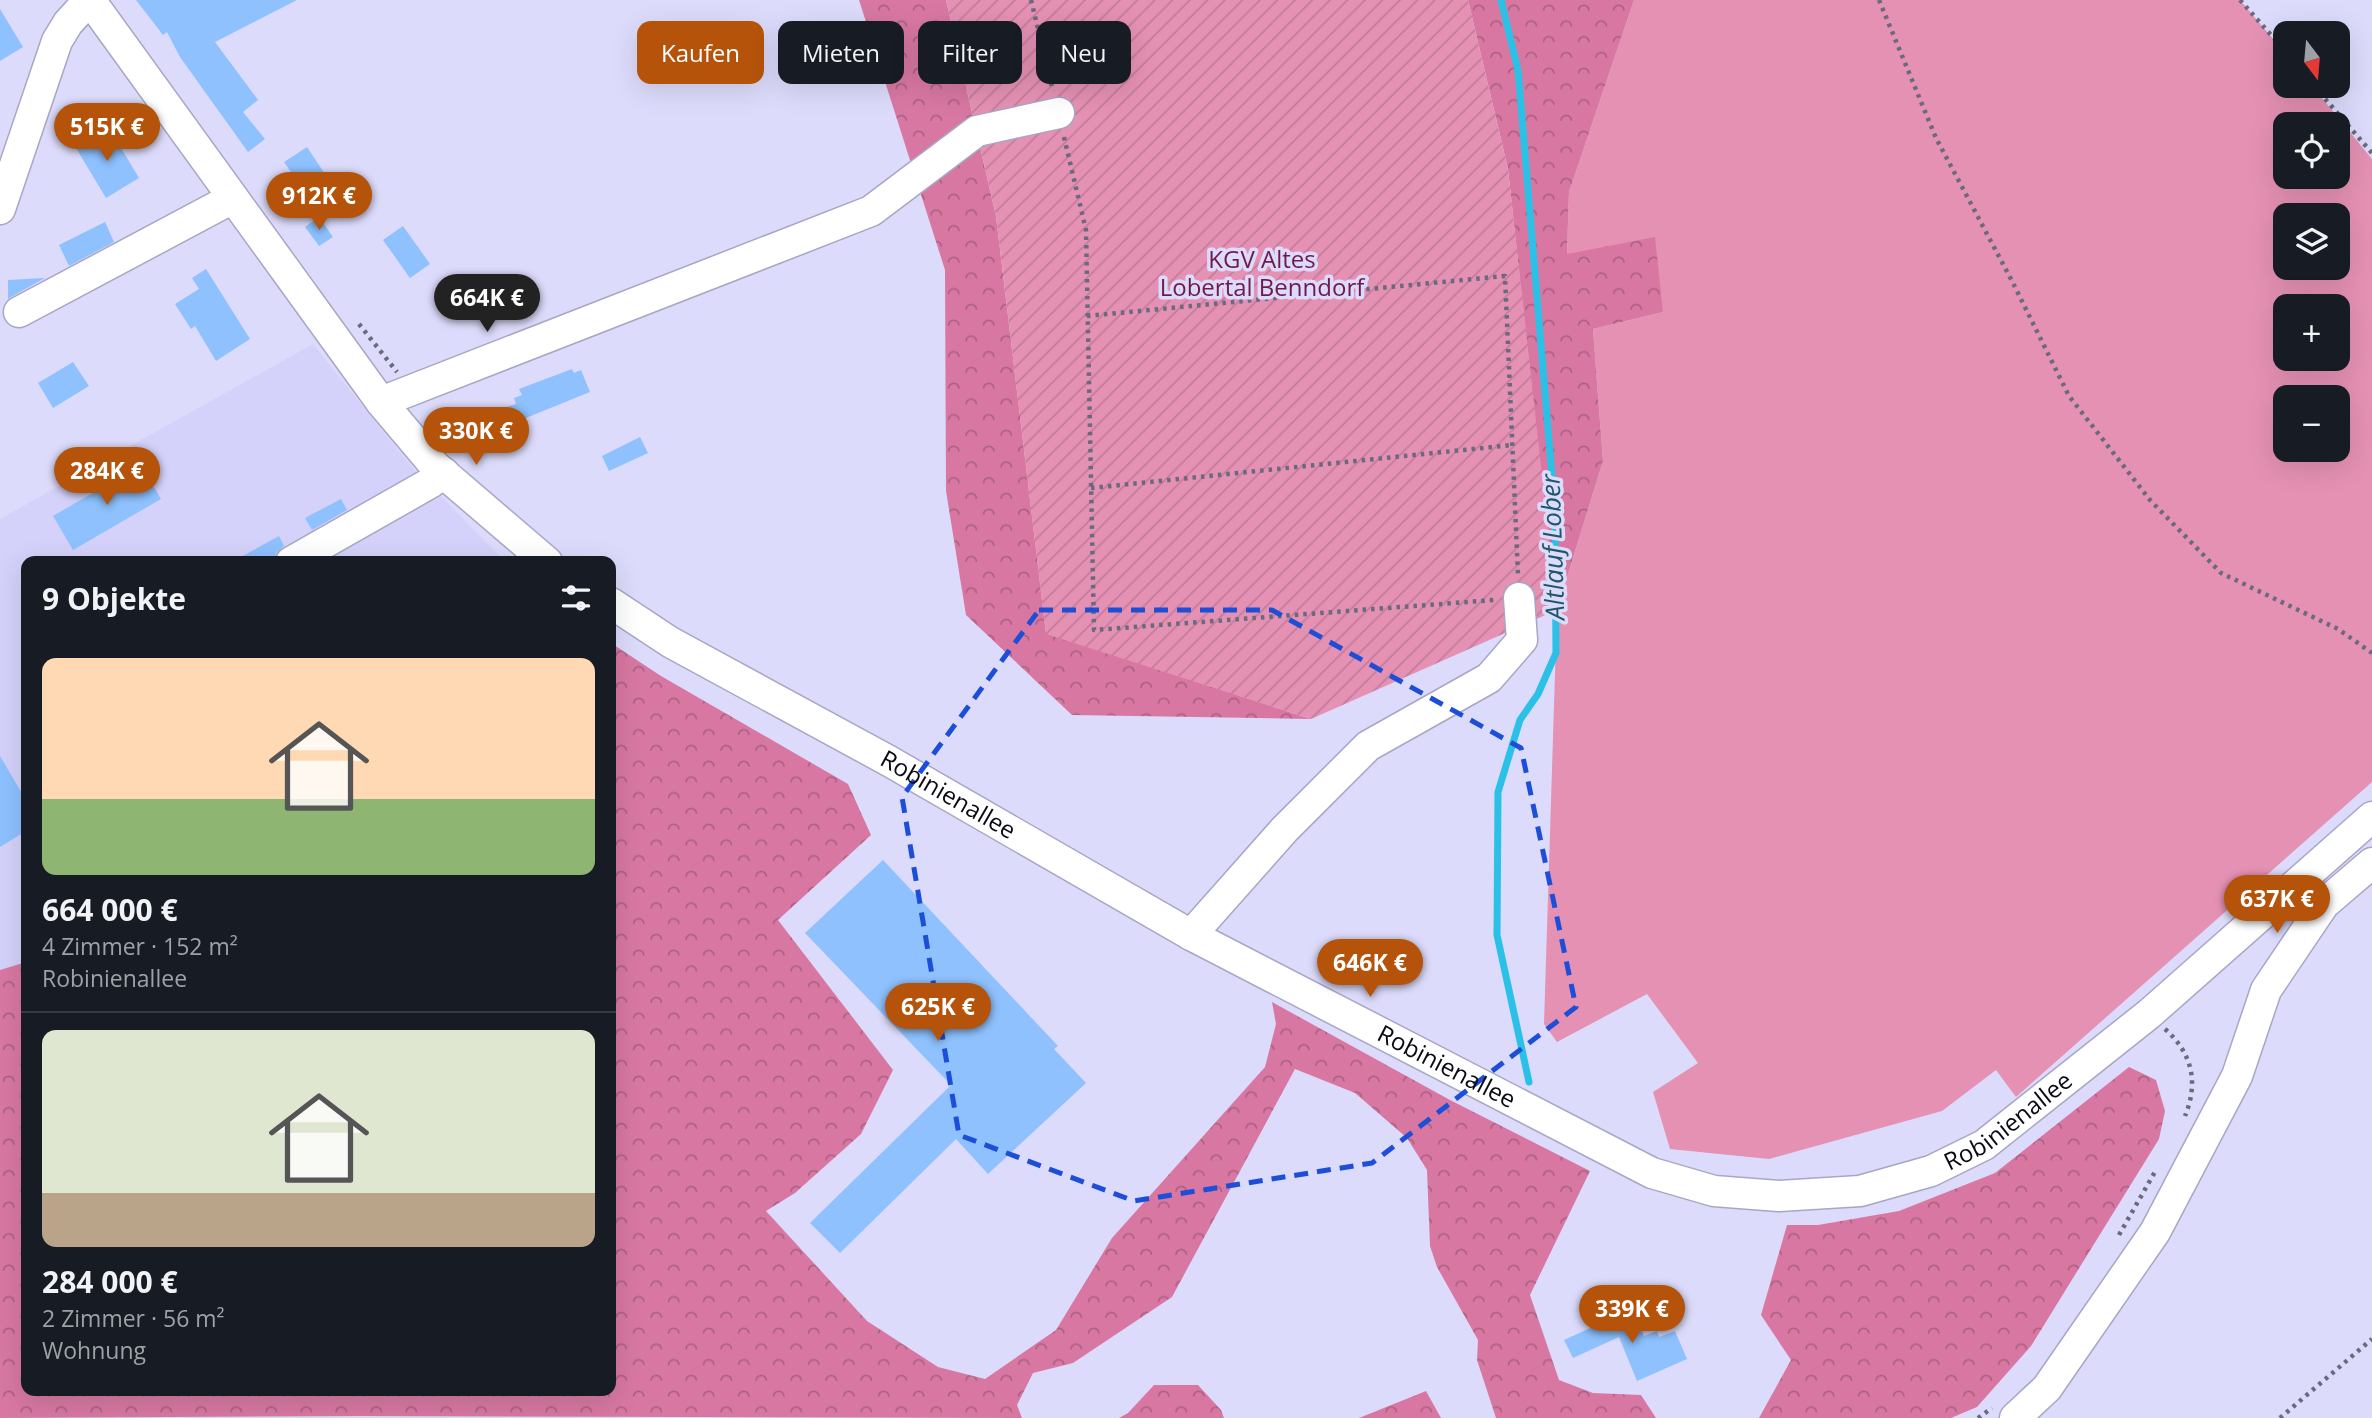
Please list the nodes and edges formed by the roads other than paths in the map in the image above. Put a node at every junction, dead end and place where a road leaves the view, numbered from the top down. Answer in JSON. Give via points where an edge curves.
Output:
{"nodes":[{"id":1,"x":90,"y":0,"type":"edge"},
{"id":2,"x":1059,"y":113,"type":"road end"},
{"id":3,"x":233,"y":198,"type":"junction"},
{"id":4,"x":0,"y":209,"type":"edge"},
{"id":5,"x":19,"y":313,"type":"dead end"},
{"id":6,"x":381,"y":402,"type":"junction"},
{"id":7,"x":444,"y":473,"type":"junction"},
{"id":8,"x":302,"y":556,"type":"edge"},
{"id":9,"x":540,"y":556,"type":"edge"},
{"id":10,"x":1519,"y":598,"type":"road end"},
{"id":11,"x":616,"y":606,"type":"edge"},
{"id":12,"x":2372,"y":817,"type":"edge"},
{"id":13,"x":2372,"y":863,"type":"edge"},
{"id":14,"x":1191,"y":935,"type":"junction"},
{"id":15,"x":2006,"y":1411,"type":"edge"}],
"edges":[{"from":1,"to":3,"type":"street"},
{"from":1,"to":4,"type":"street","via":[[57,41]]},
{"from":2,"to":6,"type":"street","via":[[977,131],[870,211]]},
{"from":3,"to":5,"type":"street"},
{"from":3,"to":6,"type":"street"},
{"from":6,"to":7,"type":"street"},
{"from":7,"to":8,"type":"street"},
{"from":7,"to":9,"type":"street"},
{"from":10,"to":14,"type":"street","via":[[1522,640],[1489,678],[1368,746],[1284,830]]},
{"from":11,"to":14,"type":"street","name":"Robinienallee","via":[[670,642],[889,761]]},
{"from":12,"to":14,"type":"street","name":"Robinienallee","via":[[2149,1014],[1984,1144],[1931,1171],[1860,1191],[1779,1196],[1714,1191],[1652,1173]]},
{"from":13,"to":15,"type":"street","via":[[2324,904],[2266,990],[2237,1076],[2155,1232],[2047,1388]]}]}
